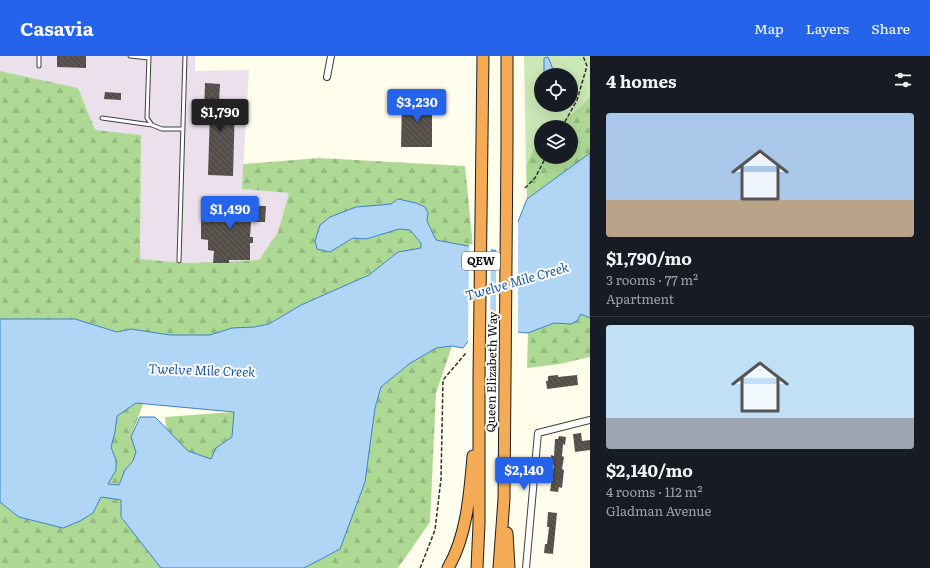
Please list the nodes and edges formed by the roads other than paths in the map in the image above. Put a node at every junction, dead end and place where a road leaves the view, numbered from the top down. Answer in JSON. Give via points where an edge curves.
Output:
{"nodes":[{"id":1,"x":39,"y":56,"type":"edge"},
{"id":2,"x":130,"y":56,"type":"edge"},
{"id":3,"x":185,"y":56,"type":"edge"},
{"id":4,"x":331,"y":56,"type":"edge"},
{"id":5,"x":483,"y":56,"type":"edge"},
{"id":6,"x":507,"y":56,"type":"edge"},
{"id":7,"x":149,"y":57,"type":"edge"},
{"id":8,"x":39,"y":66,"type":"dead end"},
{"id":9,"x":327,"y":77,"type":"dead end"},
{"id":10,"x":102,"y":118,"type":"dead end"},
{"id":11,"x":152,"y":125,"type":"junction"},
{"id":12,"x":183,"y":129,"type":"junction"},
{"id":13,"x":179,"y":261,"type":"dead end"},
{"id":14,"x":480,"y":379,"type":"junction"},
{"id":15,"x":590,"y":420,"type":"edge"},
{"id":16,"x":504,"y":499,"type":"junction"},
{"id":17,"x":448,"y":568,"type":"edge"},
{"id":18,"x":477,"y":568,"type":"edge"},
{"id":19,"x":499,"y":568,"type":"edge"},
{"id":20,"x":509,"y":568,"type":"edge"},
{"id":21,"x":526,"y":568,"type":"edge"}],
"edges":[{"from":1,"to":8,"type":"lane"},
{"from":2,"to":7,"type":"lane"},
{"from":3,"to":12,"type":"lane"},
{"from":4,"to":9,"type":"street"},
{"from":5,"to":14,"type":"highway","name":"Queen Elizabeth Way","number":"QEW"},
{"from":6,"to":16,"type":"highway","name":"Queen Elizabeth Way","number":"QEW"},
{"from":7,"to":11,"type":"lane","via":[[147,118]]},
{"from":10,"to":11,"type":"lane"},
{"from":11,"to":12,"type":"lane","via":[[162,129]]},
{"from":12,"to":13,"type":"lane"},
{"from":14,"to":17,"type":"highway","via":[[470,492],[464,524],[454,558]]},
{"from":14,"to":18,"type":"highway","name":"Queen Elizabeth Way","number":"QEW"},
{"from":15,"to":21,"type":"street","via":[[538,432]]},
{"from":16,"to":19,"type":"highway","name":"Queen Elizabeth Way","number":"QEW"},
{"from":16,"to":20,"type":"highway"}]}
